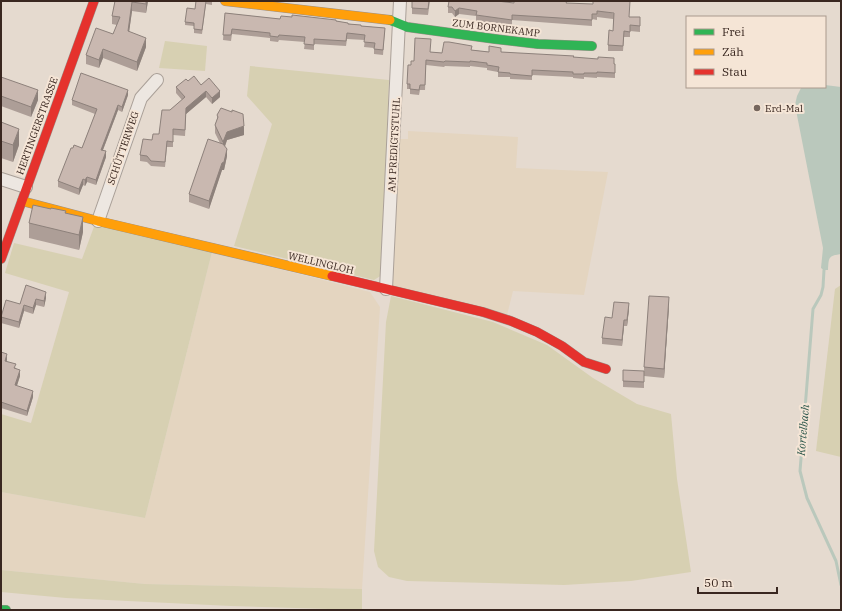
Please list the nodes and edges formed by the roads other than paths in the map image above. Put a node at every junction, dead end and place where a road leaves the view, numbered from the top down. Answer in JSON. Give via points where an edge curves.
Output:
{"nodes":[{"id":1,"x":94,"y":1,"type":"edge"},
{"id":2,"x":225,"y":1,"type":"edge"},
{"id":3,"x":400,"y":1,"type":"edge"},
{"id":4,"x":399,"y":23,"type":"junction"},
{"id":5,"x":592,"y":46,"type":"dead end"},
{"id":6,"x":157,"y":80,"type":"dead end"},
{"id":7,"x":1,"y":179,"type":"edge"},
{"id":8,"x":26,"y":187,"type":"junction"},
{"id":9,"x":22,"y":201,"type":"junction"},
{"id":10,"x":98,"y":221,"type":"junction"},
{"id":11,"x":1,"y":259,"type":"edge"},
{"id":12,"x":386,"y":289,"type":"junction"},
{"id":13,"x":606,"y":370,"type":"dead end"},
{"id":14,"x":1,"y":610,"type":"edge"},
{"id":15,"x":6,"y":610,"type":"edge"}],
"edges":[{"from":1,"to":8,"type":"main road","name":"HERTINGERSTRASSE"},
{"from":2,"to":4,"type":"main road","name":"ZUM BORNEKAMP"},
{"from":3,"to":4,"type":"street","name":"AM PREDIGTSTUHL"},
{"from":4,"to":5,"type":"main road","name":"ZUM BORNEKAMP","via":[[407,27],[530,44]]},
{"from":4,"to":12,"type":"street","name":"AM PREDIGTSTUHL"},
{"from":6,"to":10,"type":"street","name":"SCHÜTTERWEG","via":[[141,98]]},
{"from":7,"to":8,"type":"street"},
{"from":8,"to":9,"type":"main road","name":"HERTINGERSTRASSE"},
{"from":9,"to":10,"type":"main road","name":"WELLINGLOH"},
{"from":9,"to":11,"type":"main road","name":"HERTINGERSTRASSE"},
{"from":10,"to":12,"type":"main road","name":"WELLINGLOH"},
{"from":12,"to":13,"type":"main road","name":"WELLINGLOH","via":[[511,321],[537,332],[584,362]]},
{"from":14,"to":15,"type":"main road"}]}
